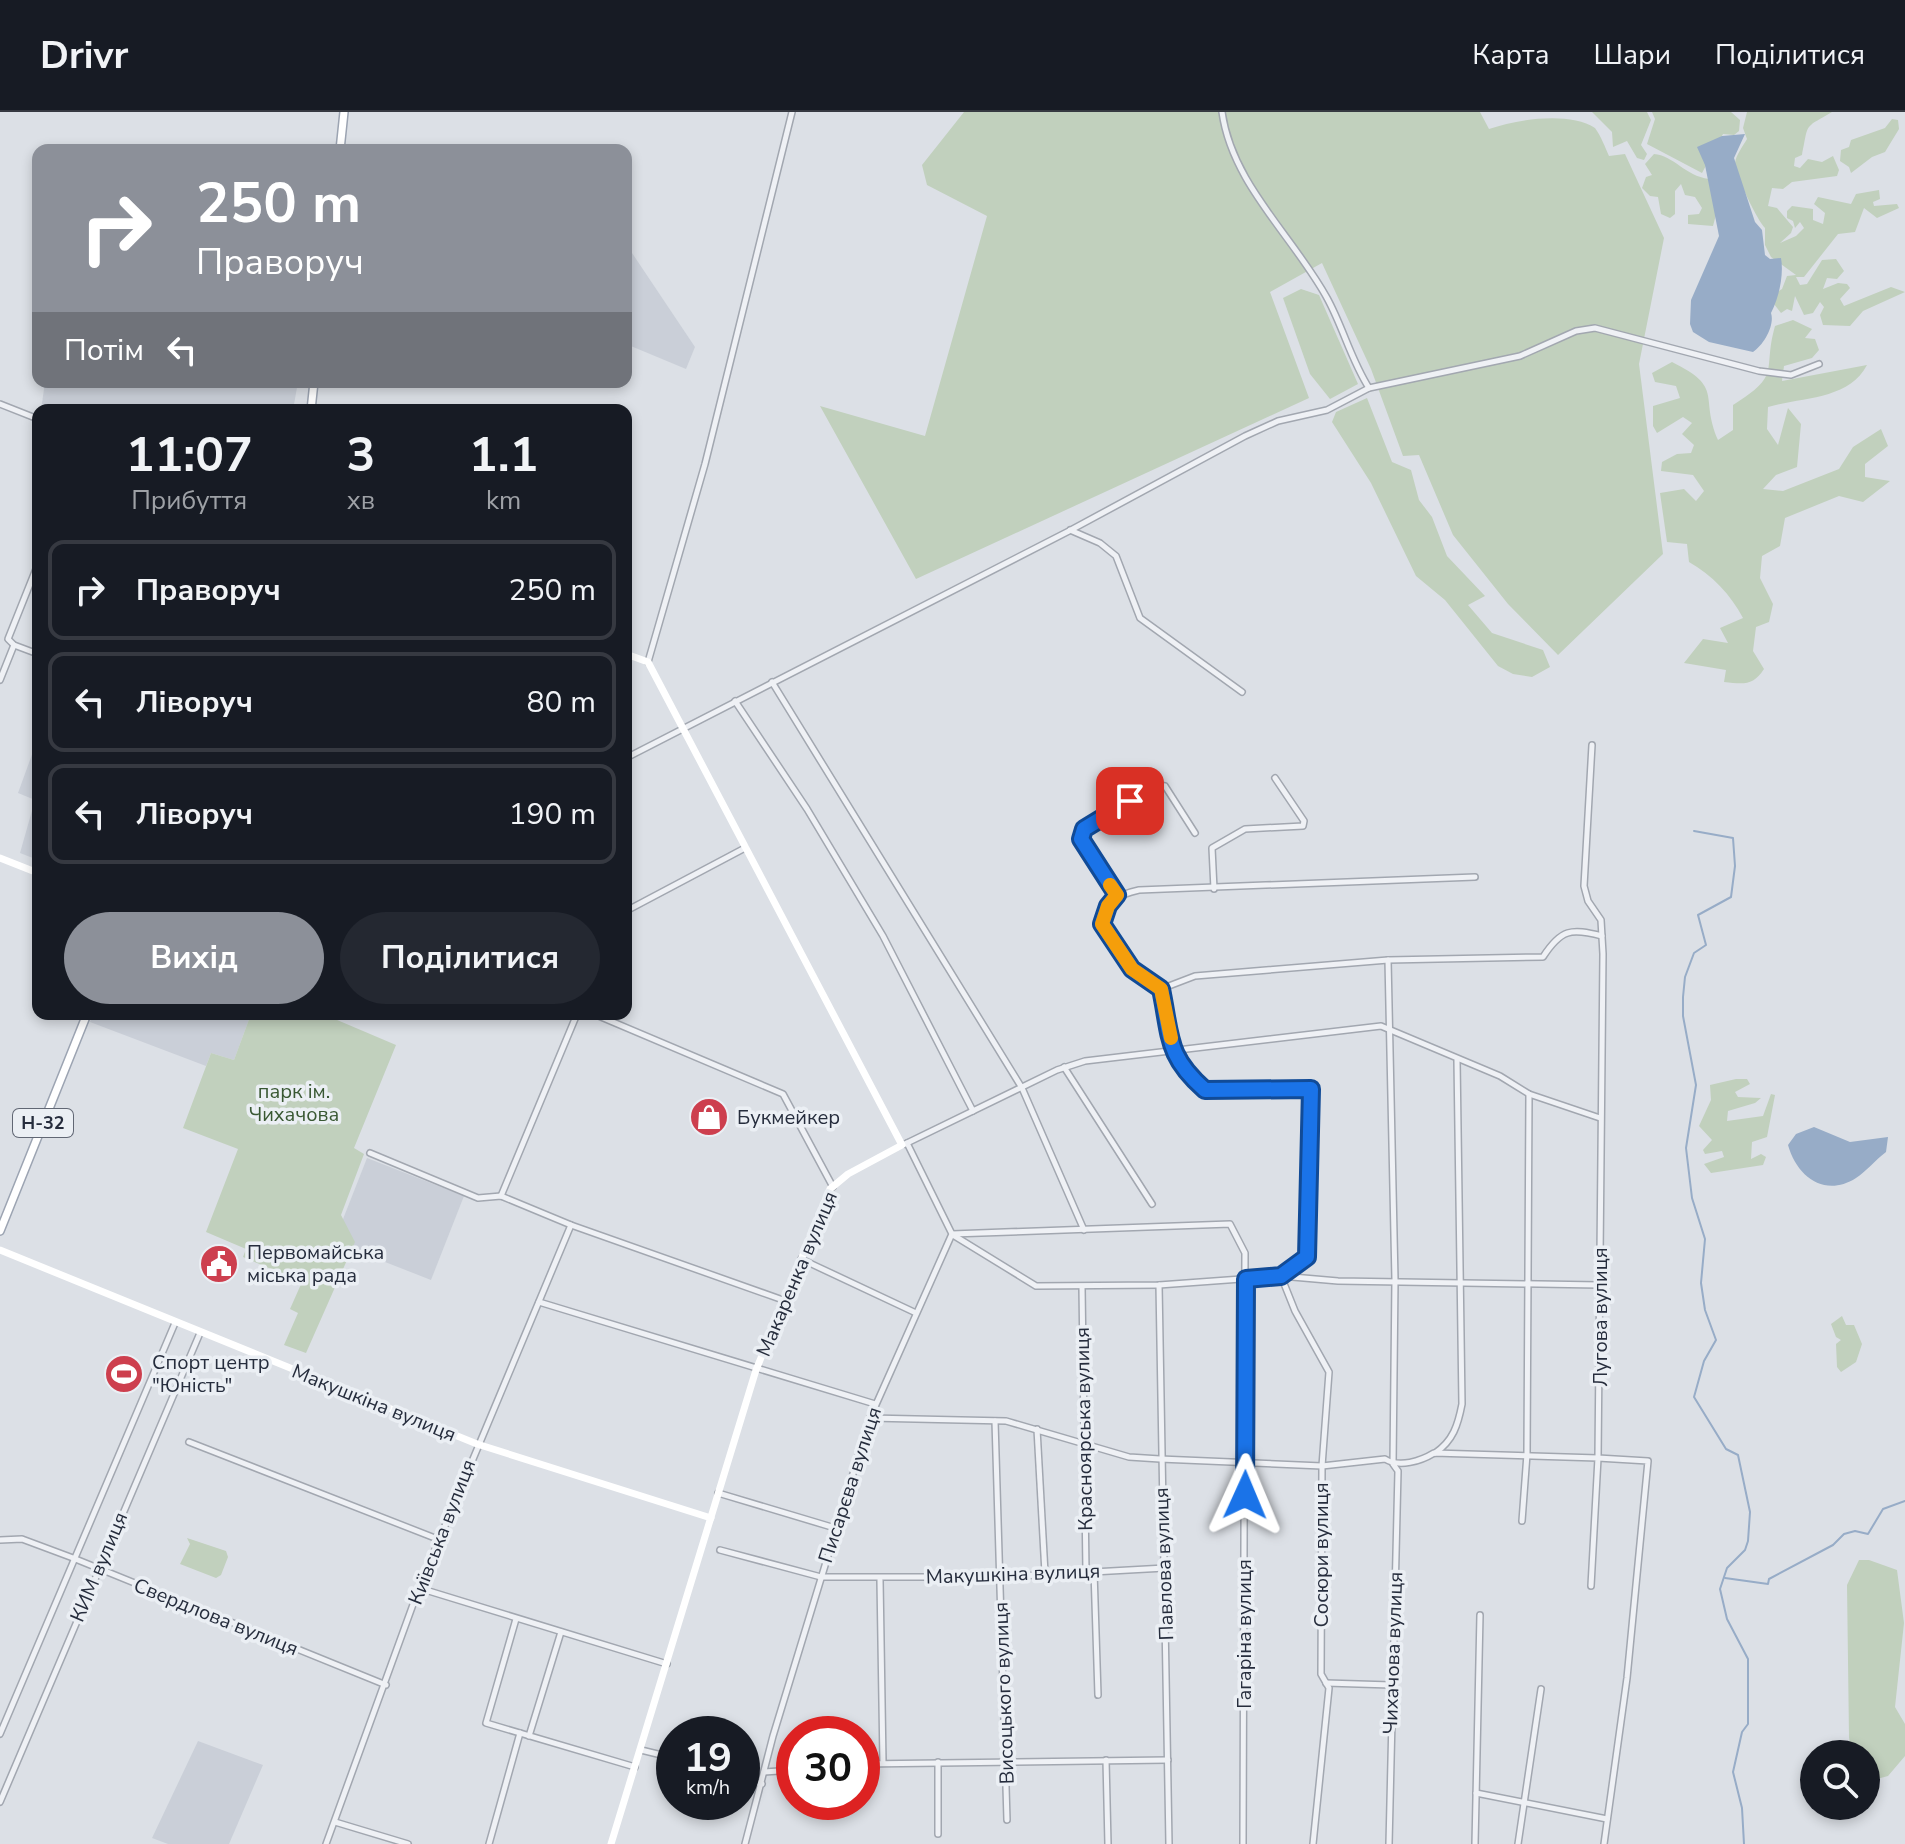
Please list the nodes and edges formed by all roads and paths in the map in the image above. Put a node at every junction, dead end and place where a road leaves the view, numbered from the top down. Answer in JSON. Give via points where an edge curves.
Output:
{"nodes":[{"id":1,"x":344,"y":112,"type":"edge"},
{"id":2,"x":792,"y":112,"type":"edge"},
{"id":3,"x":1222,"y":112,"type":"edge"},
{"id":4,"x":341,"y":144,"type":"edge"},
{"id":5,"x":1819,"y":364,"type":"dead end"},
{"id":6,"x":1369,"y":388,"type":"junction"},
{"id":7,"x":0,"y":404,"type":"edge"},
{"id":8,"x":32,"y":417,"type":"edge"},
{"id":9,"x":1070,"y":530,"type":"junction"},
{"id":10,"x":32,"y":579,"type":"edge"},
{"id":11,"x":14,"y":645,"type":"junction"},
{"id":12,"x":32,"y":652,"type":"edge"},
{"id":13,"x":632,"y":656,"type":"edge"},
{"id":14,"x":0,"y":659,"type":"edge"},
{"id":15,"x":7,"y":662,"type":"junction"},
{"id":16,"x":648,"y":662,"type":"junction"},
{"id":17,"x":0,"y":680,"type":"edge"},
{"id":18,"x":772,"y":682,"type":"junction"},
{"id":19,"x":1242,"y":692,"type":"dead end"},
{"id":20,"x":735,"y":701,"type":"junction"},
{"id":21,"x":683,"y":728,"type":"junction"},
{"id":22,"x":1592,"y":745,"type":"dead end"},
{"id":23,"x":632,"y":755,"type":"edge"},
{"id":24,"x":1275,"y":778,"type":"dead end"},
{"id":25,"x":1195,"y":833,"type":"dead end"},
{"id":26,"x":745,"y":848,"type":"junction"},
{"id":27,"x":0,"y":858,"type":"edge"},
{"id":28,"x":32,"y":871,"type":"edge"},
{"id":29,"x":1475,"y":877,"type":"dead end"},
{"id":30,"x":1214,"y":889,"type":"junction"},
{"id":31,"x":1117,"y":895,"type":"junction"},
{"id":32,"x":632,"y":908,"type":"edge"},
{"id":33,"x":1602,"y":936,"type":"junction"},
{"id":34,"x":1388,"y":960,"type":"junction"},
{"id":35,"x":1161,"y":989,"type":"junction"},
{"id":36,"x":85,"y":1020,"type":"edge"},
{"id":37,"x":574,"y":1020,"type":"edge"},
{"id":38,"x":608,"y":1020,"type":"edge"},
{"id":39,"x":1389,"y":1032,"type":"junction"},
{"id":40,"x":1172,"y":1052,"type":"junction"},
{"id":41,"x":1457,"y":1060,"type":"junction"},
{"id":42,"x":1064,"y":1067,"type":"junction"},
{"id":43,"x":1022,"y":1088,"type":"junction"},
{"id":44,"x":1529,"y":1094,"type":"junction"},
{"id":45,"x":973,"y":1112,"type":"junction"},
{"id":46,"x":1600,"y":1118,"type":"junction"},
{"id":47,"x":904,"y":1144,"type":"junction"},
{"id":48,"x":370,"y":1153,"type":"dead end"},
{"id":49,"x":833,"y":1187,"type":"junction"},
{"id":50,"x":501,"y":1196,"type":"junction"},
{"id":51,"x":1152,"y":1204,"type":"dead end"},
{"id":52,"x":571,"y":1225,"type":"junction"},
{"id":53,"x":1084,"y":1230,"type":"junction"},
{"id":54,"x":0,"y":1231,"type":"edge"},
{"id":55,"x":952,"y":1234,"type":"junction"},
{"id":56,"x":0,"y":1250,"type":"edge"},
{"id":57,"x":801,"y":1259,"type":"junction"},
{"id":58,"x":1281,"y":1276,"type":"junction"},
{"id":59,"x":1246,"y":1279,"type":"junction"},
{"id":60,"x":1395,"y":1280,"type":"junction"},
{"id":61,"x":1460,"y":1281,"type":"junction"},
{"id":62,"x":1526,"y":1283,"type":"junction"},
{"id":63,"x":1159,"y":1285,"type":"junction"},
{"id":64,"x":1599,"y":1285,"type":"junction"},
{"id":65,"x":1082,"y":1287,"type":"junction"},
{"id":66,"x":783,"y":1300,"type":"junction"},
{"id":67,"x":539,"y":1302,"type":"junction"},
{"id":68,"x":916,"y":1313,"type":"junction"},
{"id":69,"x":175,"y":1323,"type":"junction"},
{"id":70,"x":200,"y":1333,"type":"junction"},
{"id":71,"x":756,"y":1370,"type":"junction"},
{"id":72,"x":875,"y":1404,"type":"junction"},
{"id":73,"x":870,"y":1418,"type":"junction"},
{"id":74,"x":995,"y":1421,"type":"junction"},
{"id":75,"x":1037,"y":1429,"type":"junction"},
{"id":76,"x":189,"y":1442,"type":"dead end"},
{"id":77,"x":477,"y":1444,"type":"junction"},
{"id":78,"x":1085,"y":1445,"type":"junction"},
{"id":79,"x":1434,"y":1453,"type":"junction"},
{"id":80,"x":1527,"y":1454,"type":"junction"},
{"id":81,"x":1598,"y":1458,"type":"junction"},
{"id":82,"x":1160,"y":1459,"type":"junction"},
{"id":83,"x":1246,"y":1464,"type":"junction"},
{"id":84,"x":1393,"y":1464,"type":"junction"},
{"id":85,"x":1322,"y":1466,"type":"junction"},
{"id":86,"x":718,"y":1493,"type":"junction"},
{"id":87,"x":711,"y":1518,"type":"junction"},
{"id":88,"x":1522,"y":1521,"type":"dead end"},
{"id":89,"x":835,"y":1528,"type":"junction"},
{"id":90,"x":0,"y":1540,"type":"edge"},
{"id":91,"x":440,"y":1540,"type":"junction"},
{"id":92,"x":720,"y":1550,"type":"dead end"},
{"id":93,"x":73,"y":1558,"type":"junction"},
{"id":94,"x":98,"y":1568,"type":"junction"},
{"id":95,"x":1165,"y":1568,"type":"junction"},
{"id":96,"x":1086,"y":1571,"type":"junction"},
{"id":97,"x":1094,"y":1571,"type":"junction"},
{"id":98,"x":1045,"y":1573,"type":"junction"},
{"id":99,"x":821,"y":1577,"type":"junction"},
{"id":100,"x":1001,"y":1577,"type":"junction"},
{"id":101,"x":880,"y":1579,"type":"junction"},
{"id":102,"x":1591,"y":1586,"type":"dead end"},
{"id":103,"x":419,"y":1588,"type":"junction"},
{"id":104,"x":1480,"y":1615,"type":"dead end"},
{"id":105,"x":516,"y":1619,"type":"junction"},
{"id":106,"x":561,"y":1632,"type":"junction"},
{"id":107,"x":667,"y":1664,"type":"junction"},
{"id":108,"x":1326,"y":1683,"type":"junction"},
{"id":109,"x":386,"y":1685,"type":"junction"},
{"id":110,"x":1391,"y":1685,"type":"junction"},
{"id":111,"x":1541,"y":1689,"type":"dead end"},
{"id":112,"x":1098,"y":1695,"type":"dead end"},
{"id":113,"x":520,"y":1733,"type":"junction"},
{"id":114,"x":0,"y":1734,"type":"edge"},
{"id":115,"x":529,"y":1736,"type":"junction"},
{"id":116,"x":641,"y":1750,"type":"junction"},
{"id":117,"x":656,"y":1754,"type":"edge"},
{"id":118,"x":1106,"y":1760,"type":"junction"},
{"id":119,"x":1168,"y":1760,"type":"junction"},
{"id":120,"x":938,"y":1762,"type":"junction"},
{"id":121,"x":1008,"y":1762,"type":"junction"},
{"id":122,"x":880,"y":1763,"type":"edge"},
{"id":123,"x":883,"y":1763,"type":"junction"},
{"id":124,"x":635,"y":1767,"type":"junction"},
{"id":125,"x":776,"y":1771,"type":"edge"},
{"id":126,"x":764,"y":1772,"type":"junction"},
{"id":127,"x":762,"y":1784,"type":"joint"},
{"id":128,"x":1476,"y":1793,"type":"junction"},
{"id":129,"x":0,"y":1802,"type":"edge"},
{"id":130,"x":1524,"y":1803,"type":"junction"},
{"id":131,"x":1607,"y":1819,"type":"junction"},
{"id":132,"x":1007,"y":1820,"type":"dead end"},
{"id":133,"x":335,"y":1822,"type":"junction"},
{"id":134,"x":938,"y":1834,"type":"dead end"},
{"id":135,"x":326,"y":1844,"type":"edge"},
{"id":136,"x":408,"y":1844,"type":"edge"},
{"id":137,"x":489,"y":1844,"type":"edge"},
{"id":138,"x":611,"y":1844,"type":"edge"},
{"id":139,"x":745,"y":1844,"type":"edge"},
{"id":140,"x":1108,"y":1844,"type":"edge"},
{"id":141,"x":1169,"y":1844,"type":"edge"},
{"id":142,"x":1243,"y":1844,"type":"edge"},
{"id":143,"x":1313,"y":1844,"type":"edge"},
{"id":144,"x":1389,"y":1844,"type":"edge"},
{"id":145,"x":1475,"y":1844,"type":"edge"},
{"id":146,"x":1518,"y":1844,"type":"edge"},
{"id":147,"x":1604,"y":1844,"type":"edge"}],
"edges":[{"from":1,"to":4,"type":"street"},
{"from":2,"to":16,"type":"street","via":[[705,464]]},
{"from":3,"to":6,"type":"street","via":[[1239,169],[1300,252]]},
{"from":5,"to":6,"type":"street","via":[[1791,375],[1759,371],[1595,328],[1520,356]]},
{"from":6,"to":9,"type":"street","via":[[1327,410],[1278,421],[1245,436]]},
{"from":7,"to":8,"type":"street"},
{"from":9,"to":18,"type":"street"},
{"from":9,"to":19,"type":"street","via":[[1116,556],[1140,618]]},
{"from":10,"to":11,"type":"street","via":[[8,639]]},
{"from":11,"to":12,"type":"street"},
{"from":11,"to":15,"type":"street"},
{"from":13,"to":16,"type":"street"},
{"from":14,"to":15,"type":"street"},
{"from":15,"to":17,"type":"street"},
{"from":16,"to":21,"type":"street"},
{"from":18,"to":20,"type":"street"},
{"from":18,"to":43,"type":"street"},
{"from":20,"to":21,"type":"street"},
{"from":20,"to":45,"type":"street","via":[[883,936]]},
{"from":21,"to":23,"type":"street"},
{"from":21,"to":26,"type":"street"},
{"from":22,"to":33,"type":"street","name":"Лугова вулиця","via":[[1584,886],[1601,920]]},
{"from":24,"to":30,"type":"street","via":[[1303,826],[1245,829],[1212,848]]},
{"from":25,"to":31,"type":"street","via":[[1165,786],[1159,785],[1084,829],[1083,845]]},
{"from":26,"to":32,"type":"street"},
{"from":26,"to":47,"type":"street"},
{"from":27,"to":28,"type":"street"},
{"from":29,"to":30,"type":"street"},
{"from":30,"to":31,"type":"street"},
{"from":31,"to":35,"type":"street","via":[[1102,924],[1132,969]]},
{"from":33,"to":34,"type":"street","via":[[1577,929],[1563,934],[1543,957]]},
{"from":33,"to":46,"type":"street","name":"Лугова вулиця"},
{"from":34,"to":35,"type":"street","via":[[1195,976]]},
{"from":34,"to":39,"type":"street","name":"Чихачова вулиця"},
{"from":35,"to":40,"type":"street"},
{"from":36,"to":54,"type":"street","number":"Н-32"},
{"from":37,"to":50,"type":"street"},
{"from":38,"to":49,"type":"street","via":[[783,1094]]},
{"from":39,"to":40,"type":"street","via":[[1381,1026]]},
{"from":39,"to":41,"type":"street"},
{"from":39,"to":60,"type":"street","name":"Чихачова вулиця"},
{"from":40,"to":42,"type":"street"},
{"from":40,"to":58,"type":"street","via":[[1205,1090],[1311,1089],[1307,1257]]},
{"from":41,"to":44,"type":"street"},
{"from":41,"to":61,"type":"street"},
{"from":42,"to":43,"type":"street"},
{"from":42,"to":51,"type":"street"},
{"from":43,"to":45,"type":"street"},
{"from":43,"to":53,"type":"street"},
{"from":44,"to":46,"type":"street"},
{"from":44,"to":62,"type":"street"},
{"from":45,"to":47,"type":"street"},
{"from":46,"to":64,"type":"street","name":"Лугова вулиця"},
{"from":47,"to":49,"type":"street","name":"Макаренка вулиця"},
{"from":47,"to":55,"type":"street"},
{"from":48,"to":50,"type":"street","via":[[478,1198]]},
{"from":49,"to":57,"type":"street","name":"Макаренка вулиця"},
{"from":50,"to":52,"type":"street"},
{"from":52,"to":66,"type":"street"},
{"from":52,"to":67,"type":"street","name":"Київська вулиця"},
{"from":53,"to":55,"type":"street"},
{"from":53,"to":59,"type":"street","name":"Гагаріна вулиця","via":[[1230,1224],[1245,1253]]},
{"from":55,"to":65,"type":"street","via":[[1036,1286]]},
{"from":55,"to":68,"type":"street","name":"Писарєва вулиця"},
{"from":56,"to":69,"type":"street","name":"Макушкіна вулиця"},
{"from":57,"to":66,"type":"street","name":"Макаренка вулиця"},
{"from":57,"to":68,"type":"street"},
{"from":58,"to":59,"type":"street"},
{"from":58,"to":60,"type":"street"},
{"from":58,"to":85,"type":"street","name":"Сосюри вулиця","via":[[1329,1372]]},
{"from":59,"to":63,"type":"street"},
{"from":59,"to":83,"type":"street","name":"Гагаріна вулиця"},
{"from":60,"to":61,"type":"street"},
{"from":60,"to":84,"type":"street","name":"Чихачова вулиця"},
{"from":61,"to":62,"type":"street"},
{"from":61,"to":79,"type":"street","via":[[1462,1404],[1447,1445]]},
{"from":62,"to":64,"type":"street"},
{"from":62,"to":80,"type":"street"},
{"from":63,"to":65,"type":"street"},
{"from":63,"to":82,"type":"street","name":"Павлова вулиця"},
{"from":64,"to":81,"type":"street","name":"Лугова вулиця"},
{"from":65,"to":78,"type":"street","name":"Красноярська вулиця"},
{"from":66,"to":71,"type":"street","name":"Макаренка вулиця"},
{"from":67,"to":71,"type":"street"},
{"from":67,"to":77,"type":"street","name":"Київська вулиця"},
{"from":68,"to":72,"type":"street","name":"Писарєва вулиця"},
{"from":69,"to":70,"type":"street","name":"Макушкіна вулиця"},
{"from":69,"to":93,"type":"street","name":"КИМ вулиця"},
{"from":70,"to":77,"type":"street","name":"Макушкіна вулиця"},
{"from":70,"to":94,"type":"street","name":"КИМ вулиця"},
{"from":71,"to":72,"type":"street"},
{"from":71,"to":86,"type":"street","name":"Макаренка вулиця"},
{"from":72,"to":73,"type":"street","name":"Писарєва вулиця"},
{"from":73,"to":74,"type":"street"},
{"from":73,"to":89,"type":"street","name":"Писарєва вулиця"},
{"from":74,"to":75,"type":"street"},
{"from":74,"to":100,"type":"street","name":"Висоцького вулиця"},
{"from":75,"to":78,"type":"street"},
{"from":75,"to":98,"type":"street"},
{"from":76,"to":91,"type":"street"},
{"from":77,"to":87,"type":"street","name":"Макушкіна вулиця"},
{"from":77,"to":91,"type":"street","name":"Київська вулиця"},
{"from":78,"to":82,"type":"street"},
{"from":78,"to":96,"type":"street","name":"Красноярська вулиця"},
{"from":79,"to":80,"type":"street"},
{"from":79,"to":84,"type":"street"},
{"from":80,"to":81,"type":"street"},
{"from":80,"to":88,"type":"street"},
{"from":81,"to":102,"type":"street","name":"Лугова вулиця"},
{"from":81,"to":131,"type":"street","via":[[1648,1461],[1629,1663]]},
{"from":82,"to":83,"type":"street"},
{"from":82,"to":95,"type":"street","name":"Павлова вулиця"},
{"from":83,"to":85,"type":"street"},
{"from":83,"to":142,"type":"street","name":"Гагаріна вулиця"},
{"from":84,"to":85,"type":"street","via":[[1385,1459]]},
{"from":84,"to":110,"type":"street","name":"Чихачова вулиця","via":[[1398,1471]]},
{"from":85,"to":108,"type":"street","name":"Сосюри вулиця","via":[[1321,1674]]},
{"from":86,"to":87,"type":"street","name":"Макаренка вулиця"},
{"from":86,"to":89,"type":"street"},
{"from":87,"to":107,"type":"street","name":"Макаренка вулиця"},
{"from":89,"to":99,"type":"street","name":"Писарєва вулиця"},
{"from":90,"to":93,"type":"street","name":"Свердлова вулиця","via":[[22,1539]]},
{"from":91,"to":103,"type":"street","name":"Київська вулиця"},
{"from":92,"to":99,"type":"street","name":"Макушкіна вулиця"},
{"from":93,"to":94,"type":"street","name":"Свердлова вулиця"},
{"from":93,"to":114,"type":"street","name":"КИМ вулиця"},
{"from":94,"to":109,"type":"street","name":"Свердлова вулиця"},
{"from":94,"to":129,"type":"street","name":"КИМ вулиця"},
{"from":95,"to":97,"type":"street","name":"Макушкіна вулиця"},
{"from":95,"to":119,"type":"street","name":"Павлова вулиця"},
{"from":96,"to":97,"type":"street","name":"Макушкіна вулиця"},
{"from":96,"to":98,"type":"street","name":"Макушкіна вулиця"},
{"from":97,"to":112,"type":"street"},
{"from":98,"to":100,"type":"street","name":"Макушкіна вулиця"},
{"from":99,"to":101,"type":"street","name":"Макушкіна вулиця"},
{"from":99,"to":126,"type":"street","name":"Писарєва вулиця"},
{"from":100,"to":101,"type":"street","name":"Макушкіна вулиця"},
{"from":100,"to":121,"type":"street","name":"Висоцького вулиця"},
{"from":101,"to":123,"type":"street"},
{"from":103,"to":105,"type":"street"},
{"from":103,"to":109,"type":"street","name":"Київська вулиця"},
{"from":104,"to":128,"type":"street"},
{"from":105,"to":106,"type":"street"},
{"from":105,"to":113,"type":"street","via":[[486,1723]]},
{"from":106,"to":107,"type":"street"},
{"from":106,"to":115,"type":"street"},
{"from":107,"to":116,"type":"street","name":"Макаренка вулиця"},
{"from":108,"to":110,"type":"street"},
{"from":108,"to":143,"type":"street","name":"Сосюри вулиця"},
{"from":109,"to":133,"type":"street","name":"Київська вулиця"},
{"from":110,"to":144,"type":"street","name":"Чихачова вулиця"},
{"from":111,"to":130,"type":"street"},
{"from":113,"to":115,"type":"street"},
{"from":113,"to":137,"type":"street"},
{"from":115,"to":124,"type":"street"},
{"from":116,"to":117,"type":"street"},
{"from":116,"to":124,"type":"street","name":"Макаренка вулиця"},
{"from":118,"to":119,"type":"street"},
{"from":118,"to":121,"type":"street"},
{"from":118,"to":140,"type":"street"},
{"from":119,"to":141,"type":"street","name":"Павлова вулиця"},
{"from":120,"to":121,"type":"street"},
{"from":120,"to":123,"type":"street"},
{"from":120,"to":134,"type":"street"},
{"from":121,"to":132,"type":"street","name":"Висоцького вулиця"},
{"from":122,"to":123,"type":"street"},
{"from":124,"to":138,"type":"street","name":"Макаренка вулиця"},
{"from":125,"to":126,"type":"street"},
{"from":126,"to":127,"type":"street","name":"Писарєва вулиця"},
{"from":127,"to":139,"type":"street","name":"Писарєва вулиця"},
{"from":128,"to":130,"type":"street"},
{"from":128,"to":145,"type":"street"},
{"from":130,"to":131,"type":"street"},
{"from":130,"to":146,"type":"street"},
{"from":131,"to":147,"type":"street"},
{"from":133,"to":135,"type":"street","name":"Київська вулиця"},
{"from":133,"to":136,"type":"street"}]}
